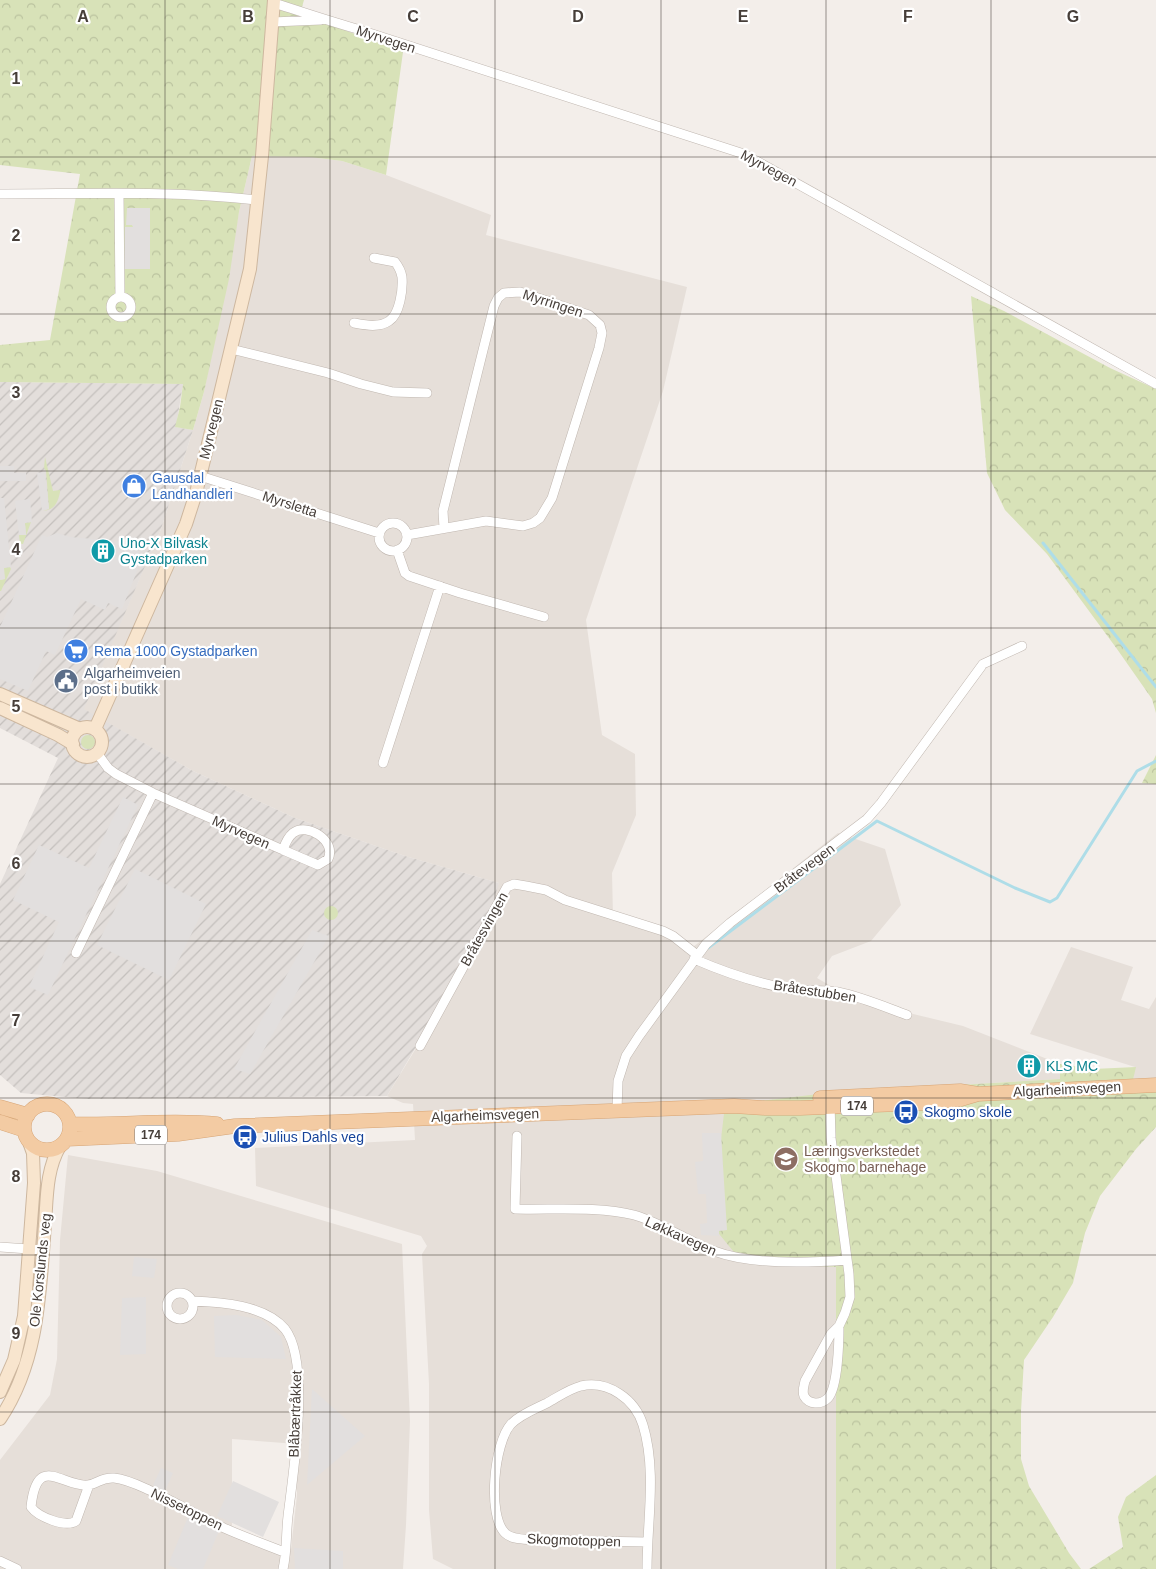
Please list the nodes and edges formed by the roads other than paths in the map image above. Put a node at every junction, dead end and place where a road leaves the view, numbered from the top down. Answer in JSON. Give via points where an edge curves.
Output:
{"nodes":[{"id":1,"x":274,"y":2,"type":"edge"},
{"id":2,"x":321,"y":20,"type":"junction"},
{"id":3,"x":272,"y":22,"type":"junction"},
{"id":4,"x":0,"y":194,"type":"edge"},
{"id":5,"x":119,"y":194,"type":"junction"},
{"id":6,"x":257,"y":200,"type":"junction"},
{"id":7,"x":374,"y":258,"type":"dead end"},
{"id":8,"x":120,"y":297,"type":"dead end"},
{"id":9,"x":354,"y":324,"type":"dead end"},
{"id":10,"x":231,"y":349,"type":"junction"},
{"id":11,"x":1156,"y":384,"type":"edge"},
{"id":12,"x":427,"y":393,"type":"dead end"},
{"id":13,"x":200,"y":476,"type":"junction"},
{"id":14,"x":444,"y":528,"type":"junction"},
{"id":15,"x":379,"y":533,"type":"junction"},
{"id":16,"x":407,"y":535,"type":"junction"},
{"id":17,"x":397,"y":550,"type":"junction"},
{"id":18,"x":440,"y":586,"type":"junction"},
{"id":19,"x":544,"y":617,"type":"dead end"},
{"id":20,"x":1022,"y":646,"type":"dead end"},
{"id":21,"x":0,"y":694,"type":"edge"},
{"id":22,"x":0,"y":708,"type":"edge"},
{"id":23,"x":80,"y":729,"type":"junction"},
{"id":24,"x":95,"y":729,"type":"junction"},
{"id":25,"x":73,"y":744,"type":"junction"},
{"id":26,"x":98,"y":753,"type":"junction"},
{"id":27,"x":383,"y":763,"type":"dead end"},
{"id":28,"x":153,"y":793,"type":"junction"},
{"id":29,"x":282,"y":850,"type":"junction"},
{"id":30,"x":76,"y":953,"type":"dead end"},
{"id":31,"x":695,"y":957,"type":"junction"},
{"id":32,"x":908,"y":1015,"type":"dead end"},
{"id":33,"x":420,"y":1046,"type":"dead end"},
{"id":34,"x":1156,"y":1085,"type":"edge"},
{"id":35,"x":830,"y":1102,"type":"junction"},
{"id":36,"x":0,"y":1107,"type":"edge"},
{"id":37,"x":617,"y":1110,"type":"junction"},
{"id":38,"x":28,"y":1115,"type":"junction"},
{"id":39,"x":0,"y":1122,"type":"edge"},
{"id":40,"x":70,"y":1124,"type":"junction"},
{"id":41,"x":235,"y":1126,"type":"junction"},
{"id":42,"x":27,"y":1136,"type":"junction"},
{"id":43,"x":517,"y":1136,"type":"dead end"},
{"id":44,"x":64,"y":1143,"type":"junction"},
{"id":45,"x":0,"y":1247,"type":"edge"},
{"id":46,"x":29,"y":1248,"type":"junction"},
{"id":47,"x":43,"y":1250,"type":"junction"},
{"id":48,"x":847,"y":1260,"type":"junction"},
{"id":49,"x":192,"y":1301,"type":"dead end"},
{"id":50,"x":839,"y":1326,"type":"junction"},
{"id":51,"x":0,"y":1392,"type":"edge"},
{"id":52,"x":0,"y":1419,"type":"edge"},
{"id":53,"x":89,"y":1485,"type":"junction"},
{"id":54,"x":647,"y":1542,"type":"junction"},
{"id":55,"x":284,"y":1552,"type":"junction"},
{"id":56,"x":5,"y":1565,"type":"edge"},
{"id":57,"x":17,"y":1569,"type":"edge"},
{"id":58,"x":283,"y":1569,"type":"edge"},
{"id":59,"x":648,"y":1569,"type":"edge"}],
"edges":[{"from":1,"to":2,"type":"street","name":"Myrvegen"},
{"from":1,"to":3,"type":"street","name":"Myrvegen"},
{"from":2,"to":3,"type":"street","name":"Myrvegen"},
{"from":2,"to":11,"type":"street","name":"Myrvegen","via":[[744,154]]},
{"from":3,"to":6,"type":"street","name":"Myrvegen"},
{"from":4,"to":5,"type":"street"},
{"from":5,"to":6,"type":"street","via":[[204,195]]},
{"from":5,"to":8,"type":"street"},
{"from":6,"to":10,"type":"street","name":"Myrvegen","via":[[250,269]]},
{"from":7,"to":9,"type":"street","via":[[396,262],[400,269],[399,304],[393,317],[385,323]]},
{"from":10,"to":12,"type":"street","via":[[393,392]]},
{"from":10,"to":13,"type":"street","name":"Myrvegen"},
{"from":13,"to":15,"type":"street","name":"Myrsletta"},
{"from":13,"to":24,"type":"street","name":"Myrvegen","via":[[186,524]]},
{"from":14,"to":14,"type":"street","name":"Myrringen","via":[[486,522],[523,526],[540,518],[546,510],[599,348],[600,325],[589,315],[520,292],[504,293],[498,298],[443,511]]},
{"from":14,"to":16,"type":"street","name":"Myrringen"},
{"from":15,"to":16,"type":"street","via":[[385,525],[394,523]]},
{"from":15,"to":17,"type":"street","via":[[383,546]]},
{"from":16,"to":17,"type":"street","via":[[404,546]]},
{"from":17,"to":18,"type":"street","via":[[405,573]]},
{"from":18,"to":19,"type":"street"},
{"from":18,"to":27,"type":"street"},
{"from":20,"to":31,"type":"street","name":"Bråtevegen","via":[[983,664],[866,819],[715,935]]},
{"from":21,"to":23,"type":"street"},
{"from":22,"to":25,"type":"street"},
{"from":23,"to":24,"type":"street"},
{"from":23,"to":25,"type":"street"},
{"from":24,"to":26,"type":"street","via":[[102,740]]},
{"from":25,"to":26,"type":"street","via":[[80,755],[89,757]]},
{"from":26,"to":28,"type":"street","name":"Myrvegen","via":[[116,774]]},
{"from":28,"to":29,"type":"street","name":"Myrvegen"},
{"from":28,"to":30,"type":"street"},
{"from":29,"to":29,"type":"street","name":"Myrvegen","via":[[288,838],[301,830],[322,837],[330,848],[328,859],[318,865]]},
{"from":31,"to":32,"type":"street","name":"Bråtestubben","via":[[730,973],[788,989],[854,996]]},
{"from":31,"to":33,"type":"street","name":"Bråtesvingen","via":[[673,936],[658,929],[565,900],[546,890],[514,884],[507,887]]},
{"from":31,"to":37,"type":"street","name":"Bråtevegen","via":[[626,1056],[618,1081]]},
{"from":34,"to":35,"type":"main road","name":"Algarheimsvegen","number":"174","via":[[978,1094],[924,1103]]},
{"from":35,"to":37,"type":"main road","name":"Algarheimsvegen","number":"174","via":[[765,1108]]},
{"from":35,"to":48,"type":"street","via":[[831,1138]]},
{"from":36,"to":38,"type":"main road"},
{"from":37,"to":41,"type":"main road","name":"Algarheimsvegen","number":"174"},
{"from":38,"to":40,"type":"main road","via":[[39,1106],[54,1105],[66,1114]]},
{"from":38,"to":42,"type":"main road"},
{"from":39,"to":42,"type":"main road","number":"174"},
{"from":40,"to":41,"type":"main road","name":"Algarheimsvegen","number":"174","via":[[198,1122]]},
{"from":40,"to":44,"type":"main road"},
{"from":41,"to":44,"type":"main road","name":"Algarheimsvegen","number":"174"},
{"from":42,"to":44,"type":"main road","number":"174","via":[[36,1148],[45,1150]]},
{"from":42,"to":46,"type":"street","name":"Ole Korslunds veg","via":[[34,1166]]},
{"from":43,"to":48,"type":"street","name":"Løkkavegen","via":[[515,1209],[624,1213],[714,1251],[747,1260]]},
{"from":44,"to":47,"type":"street","name":"Ole Korslunds veg","via":[[51,1166]]},
{"from":45,"to":46,"type":"street"},
{"from":46,"to":47,"type":"street"},
{"from":46,"to":51,"type":"street","name":"Ole Korslunds veg","via":[[20,1338]]},
{"from":47,"to":52,"type":"street","name":"Ole Korslunds veg","via":[[30,1349],[17,1389]]},
{"from":48,"to":50,"type":"street","via":[[850,1297]]},
{"from":49,"to":55,"type":"street","name":"Blåbærtråkket","via":[[241,1306],[266,1315],[284,1329],[293,1345],[297,1365],[298,1414]]},
{"from":50,"to":50,"type":"street","via":[[831,1334],[805,1381],[804,1396],[816,1404],[823,1402],[831,1392],[839,1356]]},
{"from":53,"to":53,"type":"street","name":"Nissetoppen","via":[[45,1476],[38,1482],[31,1507],[35,1512],[71,1524],[76,1521]]},
{"from":53,"to":55,"type":"street","name":"Nissetoppen","via":[[103,1478],[134,1483],[224,1528]]},
{"from":54,"to":54,"type":"street","name":"Skogmotoppen","via":[[648,1448],[643,1423],[635,1409],[618,1392],[596,1385],[582,1386],[521,1416],[510,1426],[498,1456],[495,1482],[495,1510],[499,1525],[506,1534],[516,1539]]},
{"from":54,"to":59,"type":"street","name":"Skogmotoppen"},
{"from":55,"to":58,"type":"street","name":"Blåbærtråkket"},
{"from":56,"to":57,"type":"street"}]}
